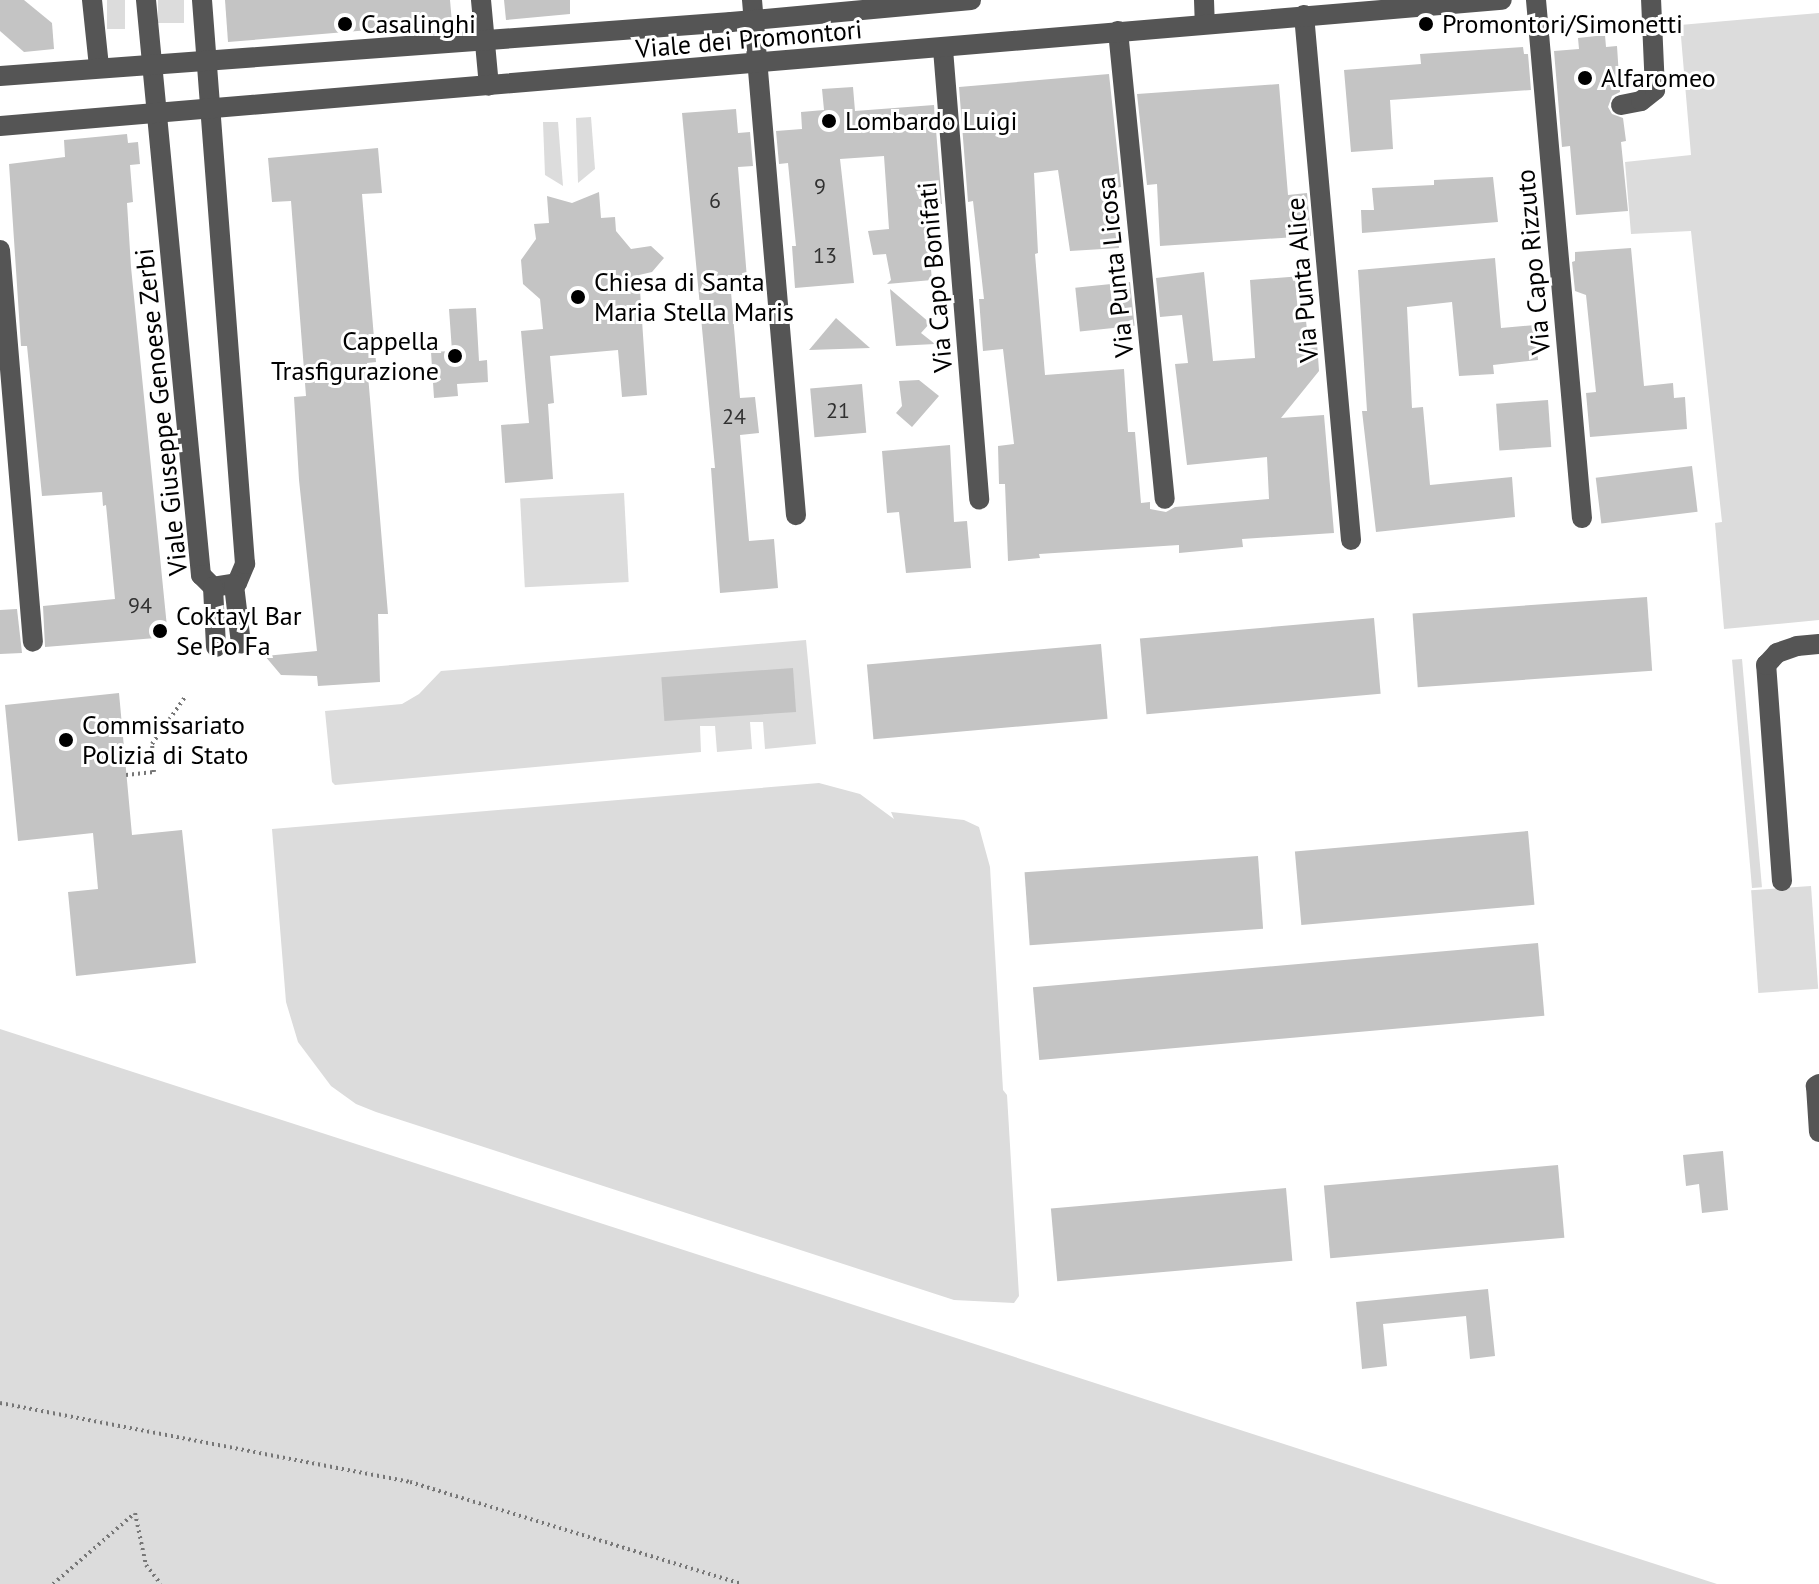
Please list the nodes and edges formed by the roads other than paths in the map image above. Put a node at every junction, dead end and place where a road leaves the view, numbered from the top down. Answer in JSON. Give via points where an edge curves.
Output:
{"nodes":[{"id":1,"x":92,"y":0,"type":"edge"},
{"id":2,"x":146,"y":0,"type":"edge"},
{"id":3,"x":202,"y":0,"type":"edge"},
{"id":4,"x":481,"y":0,"type":"edge"},
{"id":5,"x":971,"y":0,"type":"edge"},
{"id":6,"x":1204,"y":0,"type":"edge"},
{"id":7,"x":1502,"y":0,"type":"edge"},
{"id":8,"x":1536,"y":0,"type":"edge"},
{"id":9,"x":1651,"y":0,"type":"edge"},
{"id":10,"x":1256,"y":9,"type":"edge"},
{"id":11,"x":752,"y":10,"type":"edge"},
{"id":12,"x":1304,"y":15,"type":"junction"},
{"id":13,"x":1205,"y":24,"type":"junction"},
{"id":14,"x":1118,"y":31,"type":"junction"},
{"id":15,"x":486,"y":41,"type":"junction"},
{"id":16,"x":943,"y":49,"type":"junction"},
{"id":17,"x":206,"y":60,"type":"junction"},
{"id":18,"x":152,"y":64,"type":"junction"},
{"id":19,"x":756,"y":65,"type":"junction"},
{"id":20,"x":99,"y":67,"type":"junction"},
{"id":21,"x":0,"y":76,"type":"edge"},
{"id":22,"x":489,"y":86,"type":"junction"},
{"id":23,"x":1621,"y":105,"type":"dead end"},
{"id":24,"x":210,"y":107,"type":"junction"},
{"id":25,"x":155,"y":111,"type":"junction"},
{"id":26,"x":0,"y":126,"type":"edge"},
{"id":27,"x":0,"y":250,"type":"edge"},
{"id":28,"x":1165,"y":499,"type":"dead end"},
{"id":29,"x":979,"y":500,"type":"dead end"},
{"id":30,"x":796,"y":515,"type":"dead end"},
{"id":31,"x":1582,"y":518,"type":"dead end"},
{"id":32,"x":1351,"y":540,"type":"dead end"},
{"id":33,"x":234,"y":585,"type":"junction"},
{"id":34,"x":213,"y":587,"type":"junction"},
{"id":35,"x":33,"y":642,"type":"dead end"},
{"id":36,"x":241,"y":644,"type":"dead end"},
{"id":37,"x":1819,"y":644,"type":"edge"},
{"id":38,"x":216,"y":647,"type":"dead end"},
{"id":39,"x":1782,"y":881,"type":"dead end"},
{"id":40,"x":1819,"y":1084,"type":"edge"},
{"id":41,"x":1819,"y":1132,"type":"edge"}],
"edges":[{"from":1,"to":20,"type":"street"},
{"from":2,"to":18,"type":"street","name":"Viale Giuseppe Genoese Zerbi"},
{"from":3,"to":17,"type":"street"},
{"from":4,"to":15,"type":"street"},
{"from":5,"to":11,"type":"street","name":"Viale dei Promontori"},
{"from":6,"to":13,"type":"street"},
{"from":7,"to":12,"type":"street","name":"Viale dei Promontori"},
{"from":8,"to":31,"type":"street","name":"Via Capo Rizzuto"},
{"from":9,"to":23,"type":"street","via":[[1655,90],[1641,101]]},
{"from":10,"to":12,"type":"street","name":"Viale dei Promontori"},
{"from":10,"to":13,"type":"street","name":"Viale dei Promontori"},
{"from":11,"to":15,"type":"street","name":"Viale dei Promontori"},
{"from":11,"to":19,"type":"street"},
{"from":12,"to":32,"type":"street","name":"Via Punta Alice"},
{"from":13,"to":14,"type":"street","name":"Viale dei Promontori"},
{"from":14,"to":16,"type":"street","name":"Viale dei Promontori"},
{"from":14,"to":28,"type":"street","name":"Via Punta Licosa"},
{"from":15,"to":17,"type":"street","name":"Viale dei Promontori"},
{"from":15,"to":22,"type":"street"},
{"from":16,"to":19,"type":"street","name":"Viale dei Promontori"},
{"from":16,"to":29,"type":"street","name":"Via Capo Bonifati"},
{"from":17,"to":18,"type":"street","name":"Viale dei Promontori"},
{"from":17,"to":24,"type":"street"},
{"from":18,"to":20,"type":"street","name":"Viale dei Promontori"},
{"from":18,"to":25,"type":"street","name":"Viale Giuseppe Genoese Zerbi"},
{"from":19,"to":22,"type":"street","name":"Viale dei Promontori"},
{"from":19,"to":30,"type":"street"},
{"from":20,"to":21,"type":"street","name":"Viale dei Promontori"},
{"from":22,"to":24,"type":"street","name":"Viale dei Promontori"},
{"from":24,"to":25,"type":"street","name":"Viale dei Promontori"},
{"from":24,"to":33,"type":"street","via":[[245,564]]},
{"from":25,"to":26,"type":"street","name":"Viale dei Promontori"},
{"from":25,"to":34,"type":"street","name":"Viale Giuseppe Genoese Zerbi","via":[[201,575]]},
{"from":27,"to":35,"type":"street"},
{"from":33,"to":34,"type":"street","name":"Viale Giuseppe Genoese Zerbi"},
{"from":33,"to":36,"type":"street"},
{"from":34,"to":38,"type":"street"},
{"from":37,"to":39,"type":"street","via":[[1777,653],[1766,665]]},
{"from":40,"to":41,"type":"street"}]}
